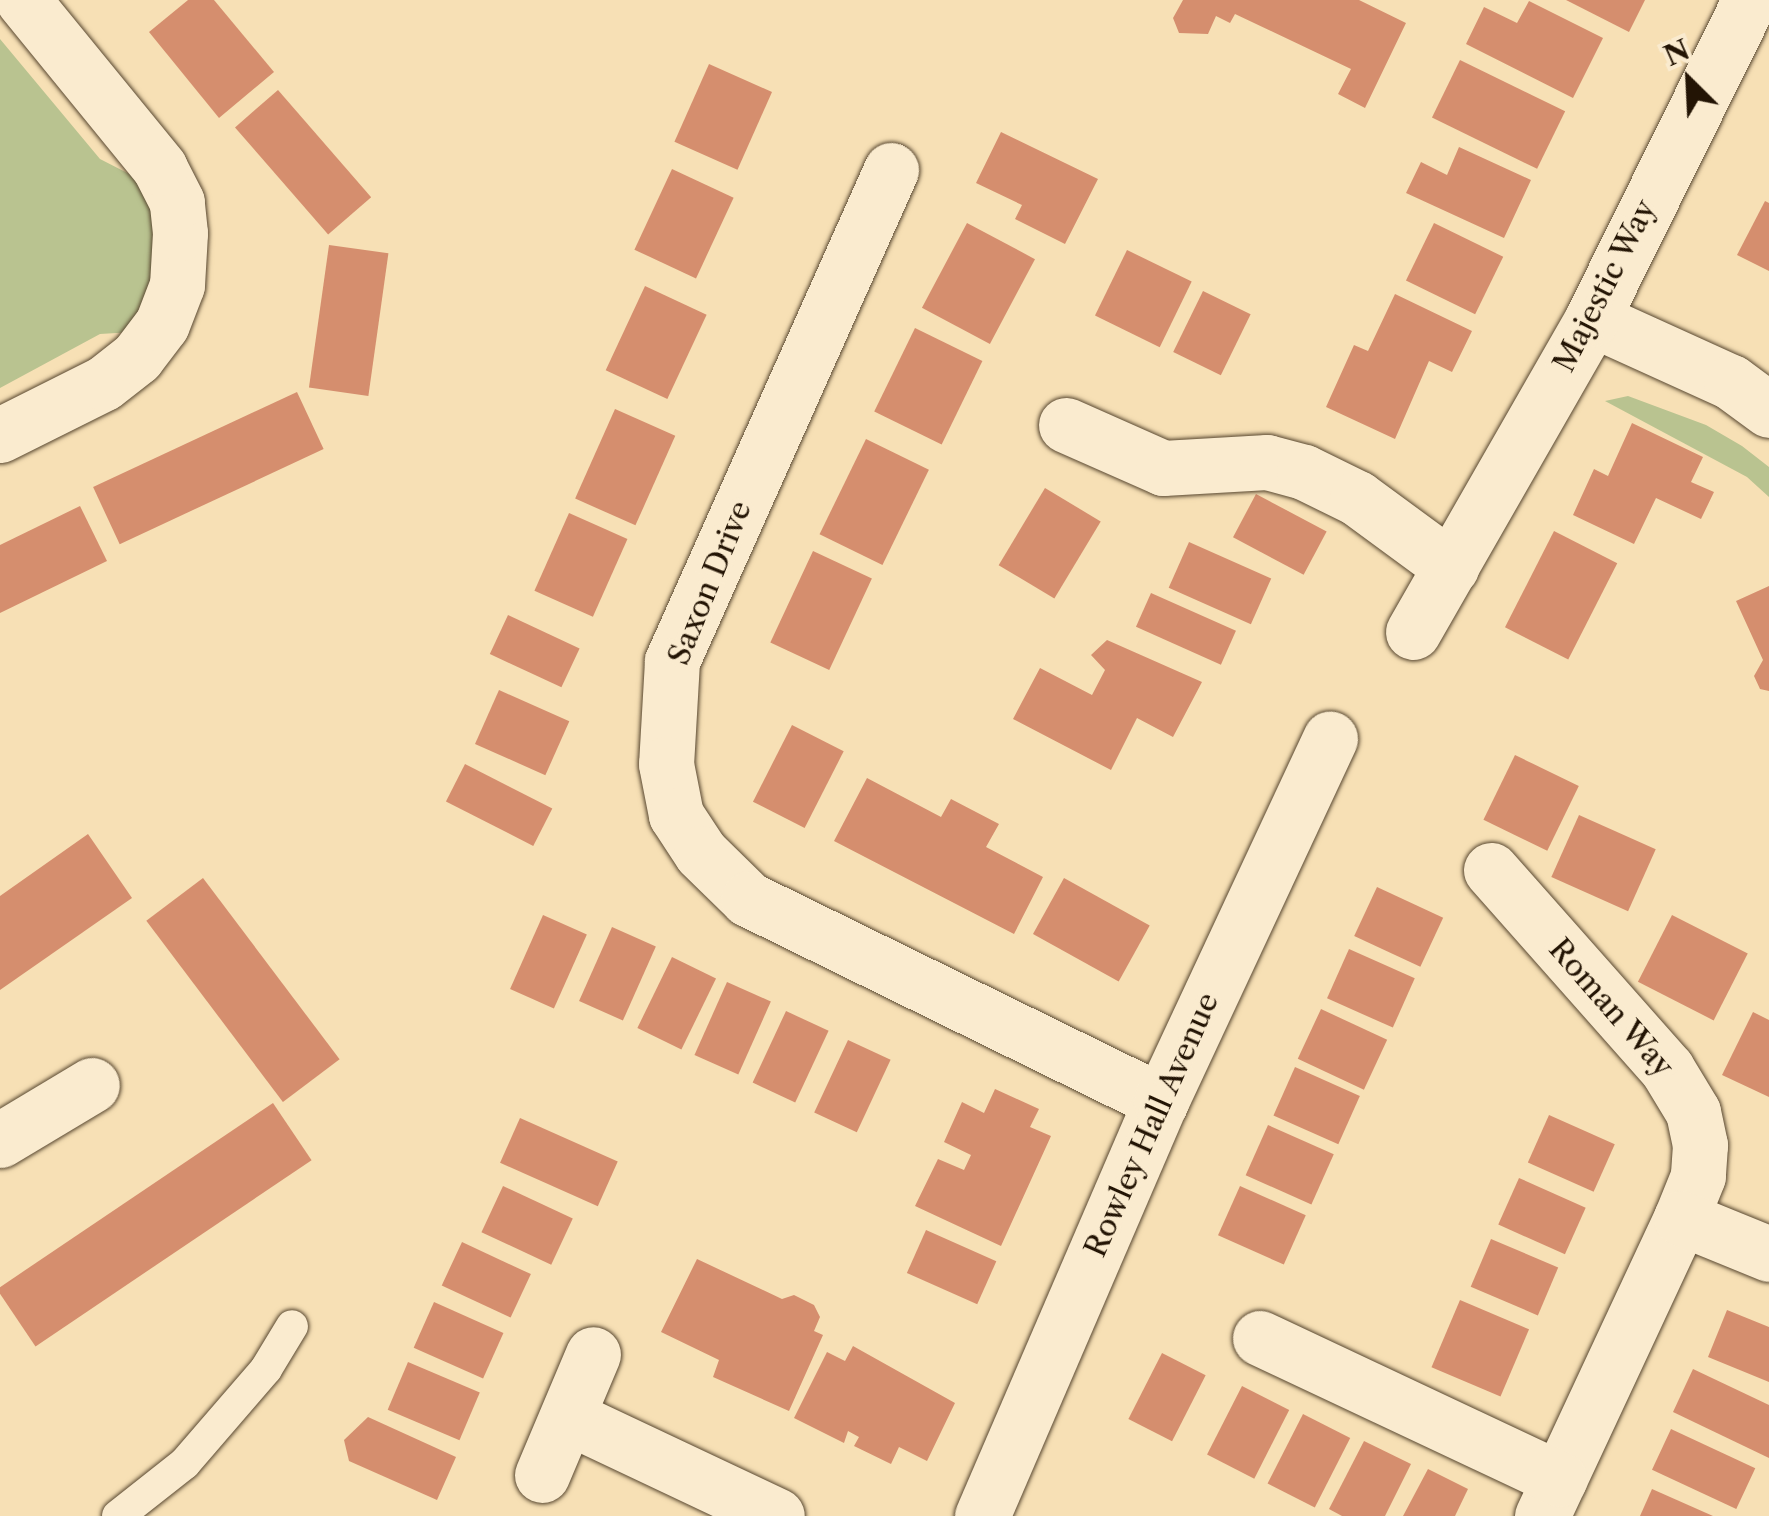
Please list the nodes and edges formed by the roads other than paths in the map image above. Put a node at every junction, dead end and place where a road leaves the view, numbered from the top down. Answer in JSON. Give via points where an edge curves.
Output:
{"nodes":[{"id":1,"x":23,"y":0,"type":"edge"},
{"id":2,"x":1750,"y":0,"type":"edge"},
{"id":3,"x":891,"y":170,"type":"dead end"},
{"id":4,"x":1592,"y":319,"type":"junction"},
{"id":5,"x":1769,"y":410,"type":"edge"},
{"id":6,"x":1066,"y":426,"type":"dead end"},
{"id":7,"x":0,"y":434,"type":"edge"},
{"id":8,"x":1450,"y":567,"type":"junction"},
{"id":9,"x":1413,"y":632,"type":"dead end"},
{"id":10,"x":1330,"y":738,"type":"dead end"},
{"id":11,"x":1491,"y":870,"type":"dead end"},
{"id":12,"x":92,"y":1086,"type":"dead end"},
{"id":13,"x":1160,"y":1101,"type":"junction"},
{"id":14,"x":0,"y":1140,"type":"edge"},
{"id":15,"x":1681,"y":1218,"type":"junction"},
{"id":16,"x":1769,"y":1254,"type":"edge"},
{"id":17,"x":292,"y":1326,"type":"dead end"},
{"id":18,"x":1260,"y":1338,"type":"dead end"},
{"id":19,"x":594,"y":1354,"type":"dead end"},
{"id":20,"x":568,"y":1417,"type":"junction"},
{"id":21,"x":542,"y":1474,"type":"dead end"},
{"id":22,"x":1550,"y":1498,"type":"edge"},
{"id":23,"x":118,"y":1516,"type":"edge"},
{"id":24,"x":777,"y":1516,"type":"edge"},
{"id":25,"x":982,"y":1516,"type":"edge"}],
"edges":[{"from":1,"to":7,"type":"street","via":[[160,168],[176,202],[180,233],[176,285],[162,324],[137,357],[104,383]]},
{"from":2,"to":4,"type":"street","name":"Majestic Way"},
{"from":3,"to":13,"type":"street","name":"Saxon Drive","via":[[672,661],[666,764],[676,816],[748,899]]},
{"from":4,"to":5,"type":"street","via":[[1731,382]]},
{"from":4,"to":8,"type":"street","name":"Majestic Way"},
{"from":6,"to":8,"type":"street","via":[[1162,468],[1267,462],[1304,472],[1358,498]]},
{"from":8,"to":9,"type":"street","name":"Majestic Way"},
{"from":10,"to":13,"type":"street","name":"Rowley Hall Avenue"},
{"from":11,"to":15,"type":"street","name":"Roman Way","via":[[1667,1069],[1693,1112],[1698,1176]]},
{"from":12,"to":14,"type":"street"},
{"from":13,"to":25,"type":"street","name":"Rowley Hall Avenue"},
{"from":15,"to":16,"type":"street"},
{"from":15,"to":22,"type":"street","name":"Roman Way"},
{"from":17,"to":23,"type":"lane","via":[[266,1370],[185,1463]]},
{"from":18,"to":22,"type":"street","name":"Roman Way"},
{"from":19,"to":20,"type":"street"},
{"from":20,"to":21,"type":"street"},
{"from":20,"to":24,"type":"street"}]}
